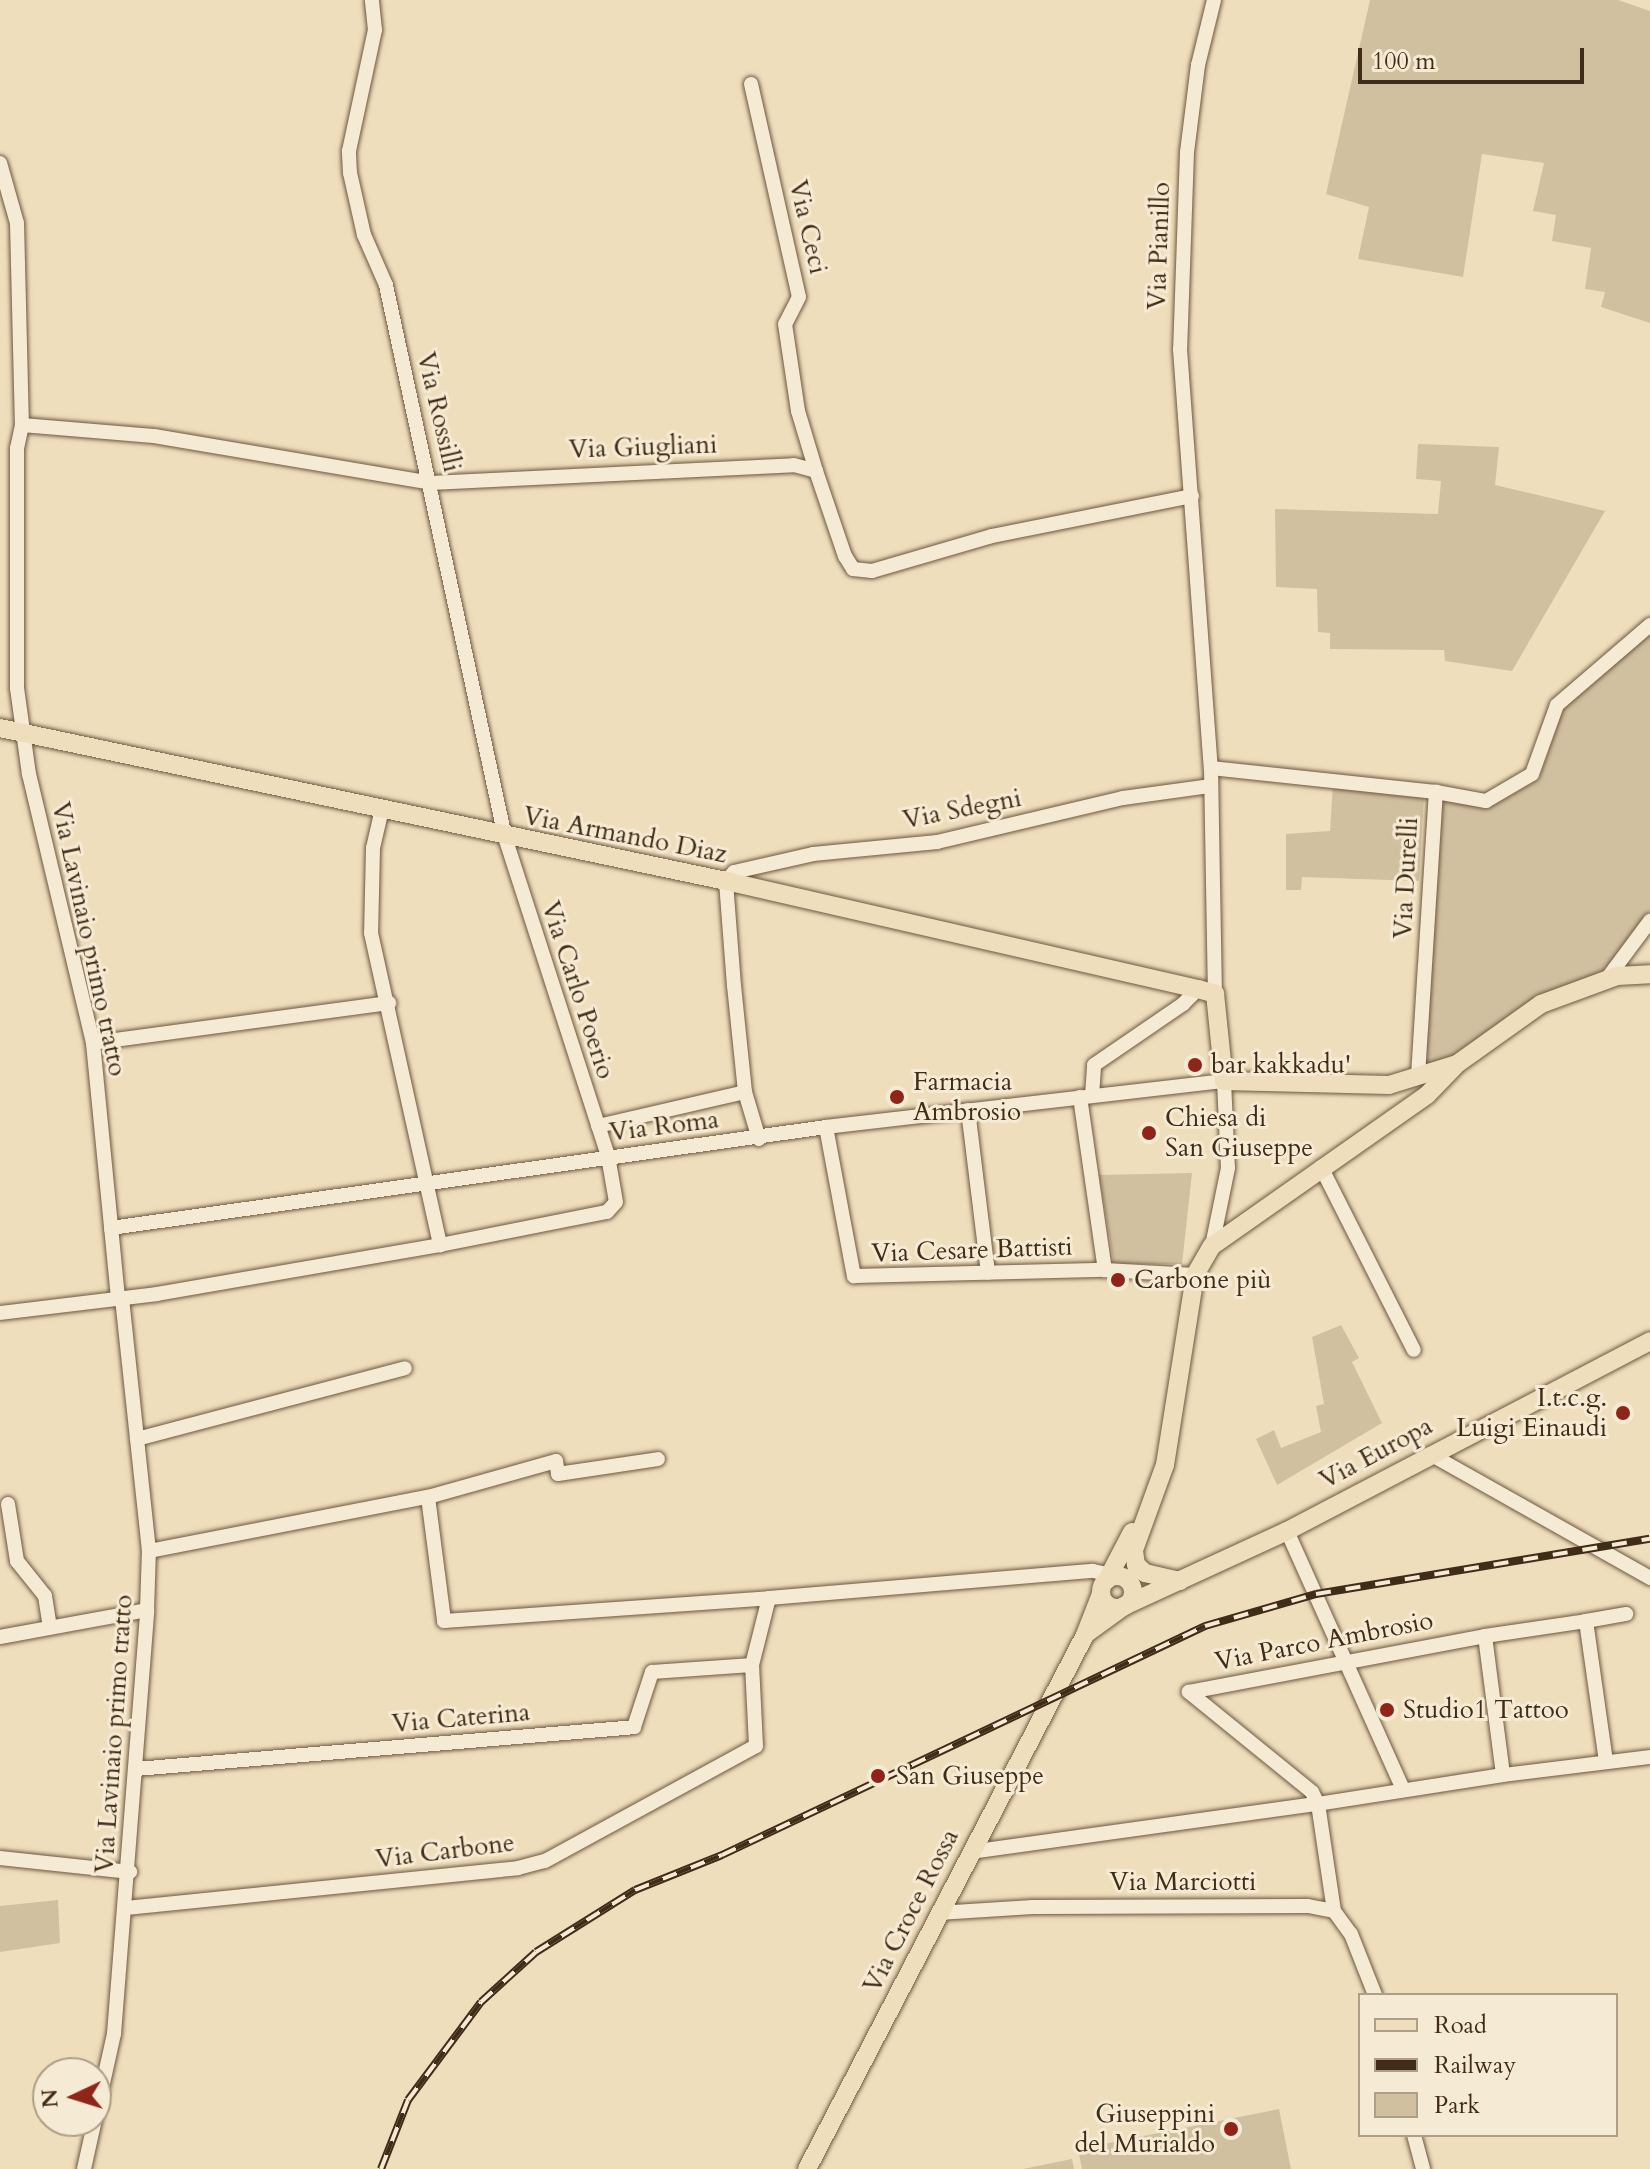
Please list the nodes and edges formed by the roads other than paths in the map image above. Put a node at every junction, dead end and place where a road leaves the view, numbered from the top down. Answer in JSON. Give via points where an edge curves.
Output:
{"nodes":[{"id":1,"x":372,"y":0,"type":"edge"},
{"id":2,"x":1214,"y":0,"type":"edge"},
{"id":3,"x":751,"y":84,"type":"dead end"},
{"id":4,"x":0,"y":163,"type":"edge"},
{"id":5,"x":22,"y":425,"type":"junction"},
{"id":6,"x":17,"y":448,"type":"junction"},
{"id":7,"x":0,"y":449,"type":"edge"},
{"id":8,"x":816,"y":471,"type":"junction"},
{"id":9,"x":431,"y":483,"type":"junction"},
{"id":10,"x":1192,"y":496,"type":"junction"},
{"id":11,"x":1650,"y":625,"type":"edge"},
{"id":12,"x":0,"y":728,"type":"edge"},
{"id":13,"x":23,"y":733,"type":"junction"},
{"id":14,"x":1211,"y":768,"type":"junction"},
{"id":15,"x":1211,"y":786,"type":"junction"},
{"id":16,"x":1436,"y":792,"type":"junction"},
{"id":17,"x":382,"y":809,"type":"junction"},
{"id":18,"x":505,"y":837,"type":"junction"},
{"id":19,"x":726,"y":881,"type":"junction"},
{"id":20,"x":1650,"y":921,"type":"edge"},
{"id":21,"x":1650,"y":974,"type":"edge"},
{"id":22,"x":1612,"y":978,"type":"junction"},
{"id":23,"x":1207,"y":991,"type":"junction"},
{"id":24,"x":389,"y":1003,"type":"junction"},
{"id":25,"x":93,"y":1043,"type":"junction"},
{"id":26,"x":1457,"y":1064,"type":"junction"},
{"id":27,"x":1418,"y":1076,"type":"junction"},
{"id":28,"x":1224,"y":1081,"type":"junction"},
{"id":29,"x":745,"y":1092,"type":"junction"},
{"id":30,"x":1086,"y":1096,"type":"junction"},
{"id":31,"x":968,"y":1110,"type":"junction"},
{"id":32,"x":598,"y":1126,"type":"junction"},
{"id":33,"x":826,"y":1127,"type":"junction"},
{"id":34,"x":759,"y":1139,"type":"junction"},
{"id":35,"x":608,"y":1156,"type":"junction"},
{"id":36,"x":1321,"y":1167,"type":"junction"},
{"id":37,"x":427,"y":1183,"type":"junction"},
{"id":38,"x":111,"y":1228,"type":"junction"},
{"id":39,"x":440,"y":1245,"type":"junction"},
{"id":40,"x":1212,"y":1246,"type":"junction"},
{"id":41,"x":1105,"y":1270,"type":"junction"},
{"id":42,"x":988,"y":1273,"type":"junction"},
{"id":43,"x":1195,"y":1275,"type":"junction"},
{"id":44,"x":120,"y":1299,"type":"junction"},
{"id":45,"x":0,"y":1313,"type":"edge"},
{"id":46,"x":1650,"y":1341,"type":"edge"},
{"id":47,"x":1414,"y":1350,"type":"dead end"},
{"id":48,"x":405,"y":1368,"type":"dead end"},
{"id":49,"x":137,"y":1439,"type":"junction"},
{"id":50,"x":1430,"y":1454,"type":"junction"},
{"id":51,"x":658,"y":1459,"type":"dead end"},
{"id":52,"x":428,"y":1497,"type":"junction"},
{"id":53,"x":1151,"y":1503,"type":"junction"},
{"id":54,"x":8,"y":1504,"type":"dead end"},
{"id":55,"x":1287,"y":1531,"type":"junction"},
{"id":56,"x":149,"y":1551,"type":"junction"},
{"id":57,"x":1650,"y":1578,"type":"edge"},
{"id":58,"x":1180,"y":1581,"type":"junction"},
{"id":59,"x":1107,"y":1583,"type":"junction"},
{"id":60,"x":769,"y":1598,"type":"junction"},
{"id":61,"x":1124,"y":1606,"type":"junction"},
{"id":62,"x":147,"y":1610,"type":"junction"},
{"id":63,"x":1626,"y":1614,"type":"dead end"},
{"id":64,"x":1586,"y":1621,"type":"junction"},
{"id":65,"x":50,"y":1627,"type":"junction"},
{"id":66,"x":1085,"y":1635,"type":"junction"},
{"id":67,"x":1485,"y":1636,"type":"junction"},
{"id":68,"x":0,"y":1637,"type":"edge"},
{"id":69,"x":1345,"y":1659,"type":"junction"},
{"id":70,"x":752,"y":1665,"type":"junction"},
{"id":71,"x":1650,"y":1757,"type":"edge"},
{"id":72,"x":1606,"y":1761,"type":"junction"},
{"id":73,"x":136,"y":1769,"type":"junction"},
{"id":74,"x":1503,"y":1775,"type":"junction"},
{"id":75,"x":1403,"y":1789,"type":"junction"},
{"id":76,"x":1318,"y":1804,"type":"junction"},
{"id":77,"x":970,"y":1852,"type":"junction"},
{"id":78,"x":0,"y":1858,"type":"edge"},
{"id":79,"x":130,"y":1872,"type":"junction"},
{"id":80,"x":126,"y":1908,"type":"junction"},
{"id":81,"x":1334,"y":1911,"type":"junction"},
{"id":82,"x":938,"y":1913,"type":"junction"},
{"id":83,"x":1374,"y":1993,"type":"edge"},
{"id":84,"x":1415,"y":2137,"type":"edge"},
{"id":85,"x":84,"y":2169,"type":"edge"},
{"id":86,"x":807,"y":2169,"type":"edge"},
{"id":87,"x":1423,"y":2169,"type":"edge"}],
"edges":[{"from":1,"to":9,"type":"street","name":"Via Rossilli","via":[[375,30],[349,151],[350,173],[364,235],[386,285]]},
{"from":2,"to":10,"type":"street","name":"Via Pianillo","via":[[1198,65],[1181,233],[1180,349]]},
{"from":3,"to":8,"type":"street","name":"Via Ceci","via":[[799,297],[785,324],[786,336],[798,411]]},
{"from":4,"to":5,"type":"street","name":"Via Lavinaio primo tratto","via":[[17,223]]},
{"from":5,"to":6,"type":"street","name":"Via Lavinaio primo tratto"},
{"from":5,"to":9,"type":"street","name":"Via Giugliani","via":[[154,436]]},
{"from":6,"to":7,"type":"street"},
{"from":6,"to":13,"type":"street","name":"Via Lavinaio primo tratto","via":[[15,606]]},
{"from":8,"to":9,"type":"street","name":"Via Giugliani","via":[[794,465]]},
{"from":8,"to":10,"type":"street","via":[[845,556],[853,569],[872,571],[992,536]]},
{"from":9,"to":18,"type":"street","name":"Via Rossilli","via":[[454,613]]},
{"from":10,"to":14,"type":"street","name":"Via Pianillo"},
{"from":11,"to":16,"type":"street","name":"Via Durelli","via":[[1557,705],[1532,774],[1486,801]]},
{"from":12,"to":13,"type":"main road","name":"Via Armando Diaz"},
{"from":13,"to":17,"type":"main road","name":"Via Armando Diaz"},
{"from":13,"to":25,"type":"street","name":"Via Lavinaio primo tratto"},
{"from":14,"to":15,"type":"street","name":"Via Pianillo"},
{"from":14,"to":16,"type":"street"},
{"from":15,"to":19,"type":"street","name":"Via Sdegni","via":[[1123,798],[937,842],[755,865]]},
{"from":15,"to":23,"type":"street","name":"Via Pianillo"},
{"from":16,"to":27,"type":"street","name":"Via Durelli"},
{"from":17,"to":18,"type":"main road","name":"Via Armando Diaz"},
{"from":17,"to":24,"type":"street","via":[[369,901],[371,933]]},
{"from":18,"to":19,"type":"main road","name":"Via Armando Diaz"},
{"from":18,"to":32,"type":"street","name":"Via Carlo Poerio"},
{"from":19,"to":23,"type":"main road","name":"Via Armando Diaz"},
{"from":19,"to":29,"type":"street"},
{"from":20,"to":22,"type":"street"},
{"from":21,"to":22,"type":"main road"},
{"from":22,"to":26,"type":"main road","via":[[1541,1004]]},
{"from":23,"to":28,"type":"main road"},
{"from":23,"to":30,"type":"street","via":[[1094,1065]]},
{"from":24,"to":25,"type":"street"},
{"from":24,"to":37,"type":"street"},
{"from":25,"to":38,"type":"street","name":"Via Lavinaio primo tratto"},
{"from":26,"to":27,"type":"main road"},
{"from":26,"to":36,"type":"main road","via":[[1427,1095]]},
{"from":27,"to":28,"type":"main road","via":[[1389,1085]]},
{"from":28,"to":30,"type":"street","name":"Via Roma"},
{"from":28,"to":40,"type":"street","via":[[1228,1168]]},
{"from":29,"to":32,"type":"street"},
{"from":29,"to":34,"type":"street"},
{"from":30,"to":31,"type":"street","name":"Via Roma"},
{"from":30,"to":41,"type":"street"},
{"from":31,"to":33,"type":"street","name":"Via Roma"},
{"from":31,"to":42,"type":"street"},
{"from":32,"to":35,"type":"street","name":"Via Carlo Poerio"},
{"from":33,"to":34,"type":"street","name":"Via Roma"},
{"from":33,"to":42,"type":"street","name":"Via Cesare Battisti","via":[[854,1276]]},
{"from":34,"to":35,"type":"street","name":"Via Roma"},
{"from":35,"to":37,"type":"street","name":"Via Roma"},
{"from":35,"to":39,"type":"street","name":"Via Carlo Poerio","via":[[616,1202],[607,1212]]},
{"from":36,"to":40,"type":"main road"},
{"from":36,"to":47,"type":"street"},
{"from":37,"to":38,"type":"street","name":"Via Roma"},
{"from":37,"to":39,"type":"street"},
{"from":38,"to":44,"type":"street","name":"Via Lavinaio primo tratto"},
{"from":39,"to":44,"type":"street"},
{"from":40,"to":43,"type":"main road"},
{"from":41,"to":42,"type":"street","name":"Via Cesare Battisti"},
{"from":41,"to":43,"type":"street","name":"Via Cesare Battisti"},
{"from":43,"to":53,"type":"main road","via":[[1165,1465]]},
{"from":44,"to":45,"type":"street"},
{"from":44,"to":49,"type":"street","name":"Via Lavinaio primo tratto"},
{"from":46,"to":50,"type":"main road","name":"Via Europa"},
{"from":48,"to":49,"type":"street"},
{"from":49,"to":56,"type":"street","name":"Via Lavinaio primo tratto"},
{"from":50,"to":55,"type":"main road","name":"Via Europa"},
{"from":50,"to":57,"type":"street"},
{"from":51,"to":52,"type":"street","via":[[558,1474],[556,1461]]},
{"from":52,"to":56,"type":"street"},
{"from":52,"to":60,"type":"street","via":[[444,1621]]},
{"from":53,"to":58,"type":"main road","via":[[1134,1559],[1145,1573]]},
{"from":53,"to":59,"type":"main road","name":"Via Croce Rossa"},
{"from":54,"to":65,"type":"street","via":[[17,1561],[45,1596]]},
{"from":55,"to":58,"type":"main road","name":"Via Europa"},
{"from":55,"to":69,"type":"street"},
{"from":56,"to":62,"type":"street","name":"Via Lavinaio primo tratto"},
{"from":58,"to":61,"type":"main road","name":"Via Europa"},
{"from":59,"to":60,"type":"street","via":[[1086,1572]]},
{"from":59,"to":61,"type":"main road","via":[[1110,1606]]},
{"from":59,"to":61,"type":"main road","via":[[1132,1588]]},
{"from":59,"to":66,"type":"main road","name":"Via Croce Rossa"},
{"from":60,"to":70,"type":"street"},
{"from":61,"to":66,"type":"main road","name":"Via Croce Rossa"},
{"from":62,"to":65,"type":"street"},
{"from":62,"to":73,"type":"street","name":"Via Lavinaio primo tratto"},
{"from":63,"to":64,"type":"street","name":"Via Parco Ambrosio"},
{"from":64,"to":67,"type":"street","name":"Via Parco Ambrosio"},
{"from":64,"to":72,"type":"street"},
{"from":65,"to":68,"type":"street"},
{"from":66,"to":77,"type":"main road","name":"Via Croce Rossa"},
{"from":67,"to":69,"type":"street","name":"Via Parco Ambrosio"},
{"from":67,"to":74,"type":"street"},
{"from":69,"to":75,"type":"street"},
{"from":69,"to":76,"type":"street","name":"Via Parco Ambrosio","via":[[1189,1692],[1312,1792]]},
{"from":70,"to":73,"type":"street","name":"Via Caterina","via":[[652,1672],[634,1727]]},
{"from":70,"to":80,"type":"street","name":"Via Carbone","via":[[756,1746],[751,1751],[545,1861]]},
{"from":71,"to":72,"type":"street"},
{"from":72,"to":74,"type":"street"},
{"from":73,"to":79,"type":"street","name":"Via Lavinaio primo tratto"},
{"from":74,"to":75,"type":"street"},
{"from":75,"to":76,"type":"street"},
{"from":76,"to":77,"type":"street"},
{"from":76,"to":81,"type":"street"},
{"from":77,"to":82,"type":"main road","name":"Via Croce Rossa"},
{"from":78,"to":79,"type":"street"},
{"from":79,"to":80,"type":"street","name":"Via Lavinaio primo tratto"},
{"from":80,"to":85,"type":"street","name":"Via Lavinaio primo tratto","via":[[114,2034]]},
{"from":81,"to":82,"type":"street","name":"Via Marciotti","via":[[1191,1905]]},
{"from":81,"to":83,"type":"street","via":[[1351,1934]]},
{"from":82,"to":86,"type":"main road","name":"Via Croce Rossa"},
{"from":84,"to":87,"type":"street"}]}
